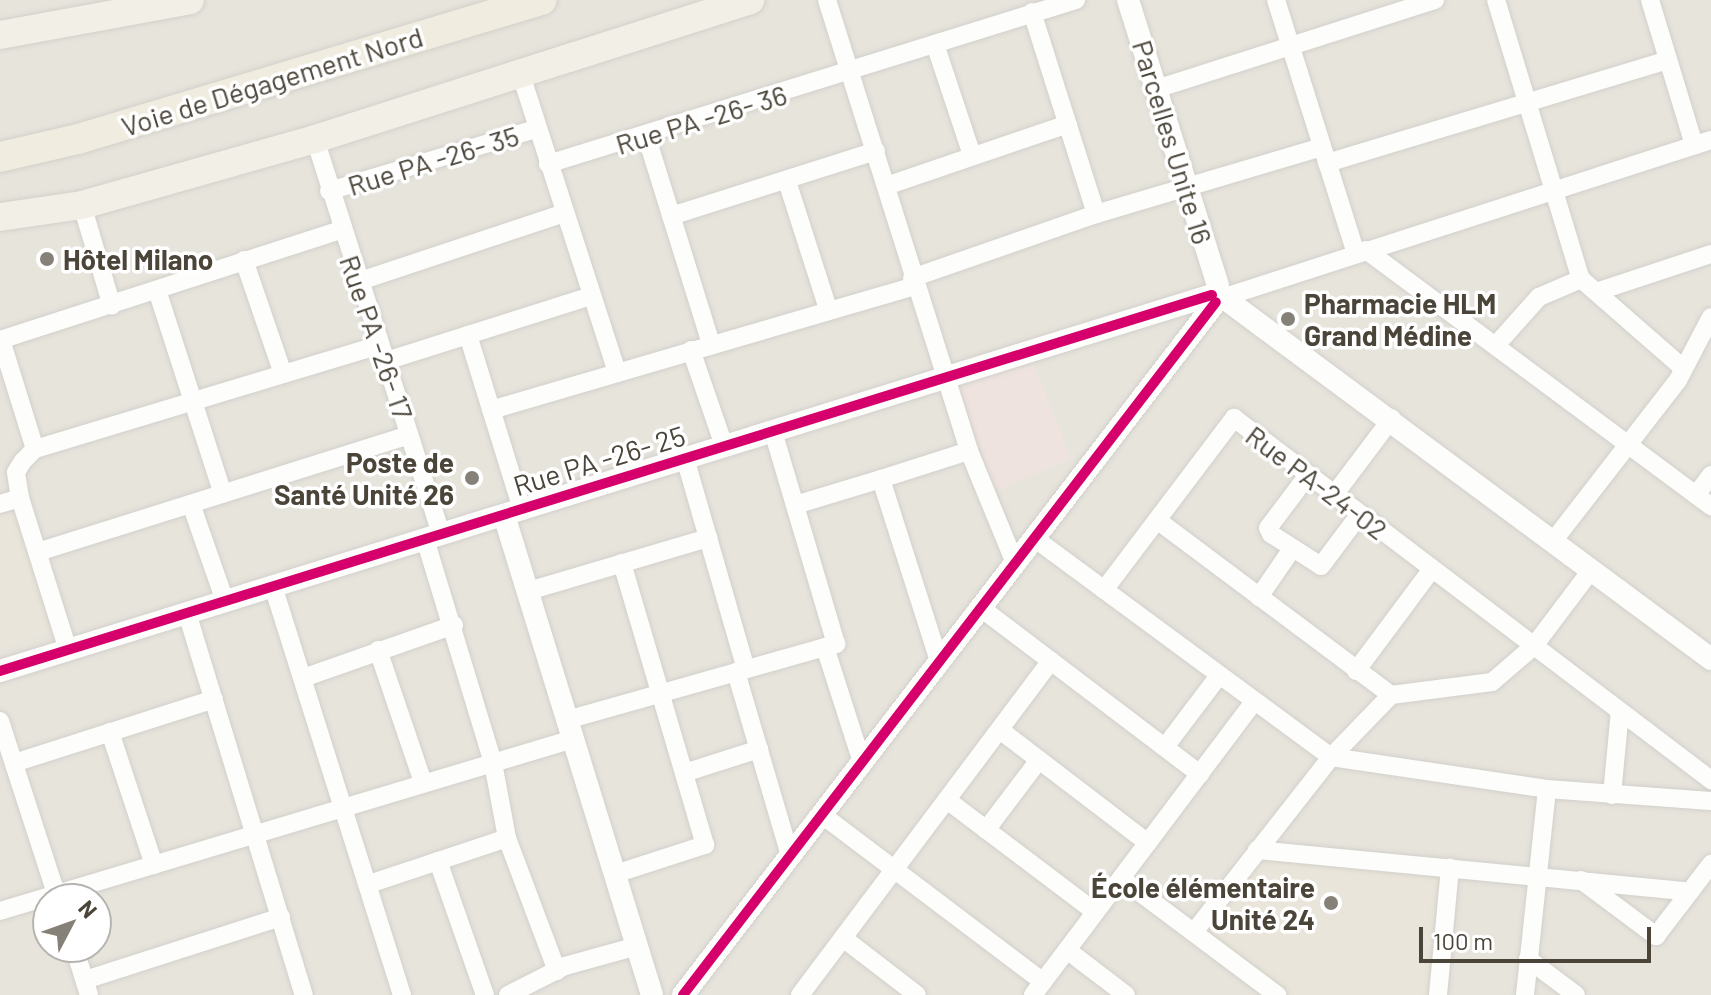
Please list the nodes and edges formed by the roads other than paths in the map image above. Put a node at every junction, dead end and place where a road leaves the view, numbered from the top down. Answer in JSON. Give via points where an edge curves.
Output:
{"nodes":[{"id":1,"x":190,"y":0,"type":"edge"},
{"id":2,"x":470,"y":0,"type":"edge"},
{"id":3,"x":542,"y":0,"type":"edge"},
{"id":4,"x":750,"y":0,"type":"edge"},
{"id":5,"x":827,"y":0,"type":"edge"},
{"id":6,"x":1076,"y":0,"type":"edge"},
{"id":7,"x":1128,"y":0,"type":"edge"},
{"id":8,"x":1276,"y":0,"type":"edge"},
{"id":9,"x":1435,"y":0,"type":"edge"},
{"id":10,"x":1496,"y":0,"type":"edge"},
{"id":11,"x":1650,"y":0,"type":"edge"},
{"id":12,"x":1032,"y":12,"type":"junction"},
{"id":13,"x":0,"y":35,"type":"edge"},
{"id":14,"x":935,"y":44,"type":"junction"},
{"id":15,"x":1290,"y":45,"type":"junction"},
{"id":16,"x":1668,"y":60,"type":"junction"},
{"id":17,"x":853,"y":73,"type":"junction"},
{"id":18,"x":521,"y":75,"type":"junction"},
{"id":19,"x":1156,"y":89,"type":"junction"},
{"id":20,"x":1528,"y":101,"type":"junction"},
{"id":21,"x":1068,"y":124,"type":"junction"},
{"id":22,"x":536,"y":129,"type":"junction"},
{"id":23,"x":0,"y":135,"type":"edge"},
{"id":24,"x":646,"y":135,"type":"junction"},
{"id":25,"x":315,"y":139,"type":"junction"},
{"id":26,"x":1703,"y":143,"type":"edge"},
{"id":27,"x":876,"y":151,"type":"junction"},
{"id":28,"x":972,"y":155,"type":"junction"},
{"id":29,"x":1325,"y":155,"type":"junction"},
{"id":30,"x":0,"y":157,"type":"edge"},
{"id":31,"x":548,"y":164,"type":"junction"},
{"id":32,"x":787,"y":181,"type":"junction"},
{"id":33,"x":886,"y":186,"type":"junction"},
{"id":34,"x":1188,"y":189,"type":"junction"},
{"id":35,"x":1556,"y":189,"type":"junction"},
{"id":36,"x":329,"y":191,"type":"junction"},
{"id":37,"x":82,"y":205,"type":"junction"},
{"id":38,"x":564,"y":213,"type":"junction"},
{"id":39,"x":39,"y":214,"type":"junction"},
{"id":40,"x":1096,"y":214,"type":"junction"},
{"id":41,"x":671,"y":216,"type":"junction"},
{"id":42,"x":0,"y":217,"type":"edge"},
{"id":43,"x":0,"y":228,"type":"edge"},
{"id":44,"x":341,"y":230,"type":"junction"},
{"id":45,"x":1361,"y":252,"type":"junction"},
{"id":46,"x":1711,"y":254,"type":"edge"},
{"id":47,"x":244,"y":260,"type":"junction"},
{"id":48,"x":1581,"y":279,"type":"junction"},
{"id":49,"x":357,"y":282,"type":"junction"},
{"id":50,"x":914,"y":282,"type":"junction"},
{"id":51,"x":157,"y":290,"type":"junction"},
{"id":52,"x":1596,"y":292,"type":"junction"},
{"id":53,"x":1221,"y":295,"type":"junction"},
{"id":54,"x":591,"y":296,"type":"junction"},
{"id":55,"x":112,"y":306,"type":"junction"},
{"id":56,"x":828,"y":309,"type":"junction"},
{"id":57,"x":1709,"y":326,"type":"edge"},
{"id":58,"x":468,"y":335,"type":"junction"},
{"id":59,"x":0,"y":340,"type":"edge"},
{"id":60,"x":711,"y":344,"type":"junction"},
{"id":61,"x":1497,"y":344,"type":"junction"},
{"id":62,"x":691,"y":350,"type":"junction"},
{"id":63,"x":383,"y":353,"type":"junction"},
{"id":64,"x":1683,"y":368,"type":"junction"},
{"id":65,"x":617,"y":373,"type":"junction"},
{"id":66,"x":283,"y":374,"type":"junction"},
{"id":67,"x":945,"y":378,"type":"junction"},
{"id":68,"x":193,"y":399,"type":"junction"},
{"id":69,"x":491,"y":410,"type":"junction"},
{"id":70,"x":1392,"y":418,"type":"junction"},
{"id":71,"x":773,"y":431,"type":"junction"},
{"id":72,"x":409,"y":435,"type":"junction"},
{"id":73,"x":1629,"y":444,"type":"junction"},
{"id":74,"x":724,"y":446,"type":"junction"},
{"id":75,"x":35,"y":449,"type":"junction"},
{"id":76,"x":969,"y":451,"type":"junction"},
{"id":77,"x":685,"y":458,"type":"junction"},
{"id":78,"x":1308,"y":475,"type":"junction"},
{"id":79,"x":1711,"y":475,"type":"edge"},
{"id":80,"x":881,"y":479,"type":"junction"},
{"id":81,"x":223,"y":494,"type":"junction"},
{"id":82,"x":1334,"y":495,"type":"junction"},
{"id":83,"x":20,"y":498,"type":"junction"},
{"id":84,"x":1703,"y":501,"type":"edge"},
{"id":85,"x":0,"y":504,"type":"edge"},
{"id":86,"x":191,"y":504,"type":"junction"},
{"id":87,"x":795,"y":505,"type":"junction"},
{"id":88,"x":513,"y":512,"type":"junction"},
{"id":89,"x":1360,"y":514,"type":"junction"},
{"id":90,"x":1157,"y":520,"type":"junction"},
{"id":91,"x":433,"y":536,"type":"junction"},
{"id":92,"x":708,"y":538,"type":"junction"},
{"id":93,"x":1034,"y":538,"type":"junction"},
{"id":94,"x":1554,"y":540,"type":"junction"},
{"id":95,"x":1292,"y":549,"type":"junction"},
{"id":96,"x":38,"y":552,"type":"junction"},
{"id":97,"x":622,"y":563,"type":"junction"},
{"id":98,"x":1015,"y":563,"type":"junction"},
{"id":99,"x":1432,"y":569,"type":"junction"},
{"id":100,"x":1592,"y":569,"type":"junction"},
{"id":101,"x":273,"y":586,"type":"junction"},
{"id":102,"x":1104,"y":590,"type":"junction"},
{"id":103,"x":528,"y":591,"type":"junction"},
{"id":104,"x":1259,"y":597,"type":"junction"},
{"id":105,"x":225,"y":601,"type":"junction"},
{"id":106,"x":981,"y":608,"type":"junction"},
{"id":107,"x":187,"y":613,"type":"junction"},
{"id":108,"x":454,"y":625,"type":"junction"},
{"id":109,"x":1534,"y":646,"type":"junction"},
{"id":110,"x":825,"y":647,"type":"junction"},
{"id":111,"x":68,"y":650,"type":"junction"},
{"id":112,"x":378,"y":650,"type":"junction"},
{"id":113,"x":1711,"y":659,"type":"edge"},
{"id":114,"x":939,"y":661,"type":"junction"},
{"id":115,"x":1051,"y":661,"type":"junction"},
{"id":116,"x":0,"y":671,"type":"edge"},
{"id":117,"x":741,"y":671,"type":"junction"},
{"id":118,"x":1356,"y":671,"type":"junction"},
{"id":119,"x":1218,"y":677,"type":"junction"},
{"id":120,"x":303,"y":678,"type":"junction"},
{"id":121,"x":660,"y":694,"type":"junction"},
{"id":122,"x":1391,"y":695,"type":"junction"},
{"id":123,"x":214,"y":699,"type":"junction"},
{"id":124,"x":1253,"y":703,"type":"junction"},
{"id":125,"x":1620,"y":711,"type":"junction"},
{"id":126,"x":0,"y":721,"type":"edge"},
{"id":127,"x":570,"y":730,"type":"junction"},
{"id":128,"x":1000,"y":730,"type":"junction"},
{"id":129,"x":110,"y":732,"type":"junction"},
{"id":130,"x":1165,"y":747,"type":"junction"},
{"id":131,"x":759,"y":749,"type":"junction"},
{"id":132,"x":1331,"y":757,"type":"junction"},
{"id":133,"x":1039,"y":760,"type":"junction"},
{"id":134,"x":862,"y":762,"type":"junction"},
{"id":135,"x":14,"y":763,"type":"junction"},
{"id":136,"x":493,"y":763,"type":"junction"},
{"id":137,"x":684,"y":773,"type":"junction"},
{"id":138,"x":1200,"y":774,"type":"junction"},
{"id":139,"x":1711,"y":780,"type":"edge"},
{"id":140,"x":423,"y":782,"type":"junction"},
{"id":141,"x":1547,"y":789,"type":"junction"},
{"id":142,"x":1612,"y":795,"type":"junction"},
{"id":143,"x":947,"y":800,"type":"junction"},
{"id":144,"x":1711,"y":801,"type":"edge"},
{"id":145,"x":344,"y":808,"type":"junction"},
{"id":146,"x":821,"y":814,"type":"junction"},
{"id":147,"x":986,"y":830,"type":"junction"},
{"id":148,"x":255,"y":834,"type":"junction"},
{"id":149,"x":507,"y":838,"type":"junction"},
{"id":150,"x":1148,"y":843,"type":"junction"},
{"id":151,"x":1257,"y":850,"type":"junction"},
{"id":152,"x":790,"y":855,"type":"junction"},
{"id":153,"x":438,"y":861,"type":"junction"},
{"id":154,"x":1711,"y":864,"type":"edge"},
{"id":155,"x":154,"y":865,"type":"junction"},
{"id":156,"x":1450,"y":868,"type":"junction"},
{"id":157,"x":894,"y":870,"type":"junction"},
{"id":158,"x":615,"y":874,"type":"junction"},
{"id":159,"x":1538,"y":877,"type":"junction"},
{"id":160,"x":1122,"y":879,"type":"junction"},
{"id":161,"x":1581,"y":880,"type":"junction"},
{"id":162,"x":53,"y":883,"type":"edge"},
{"id":163,"x":98,"y":883,"type":"edge"},
{"id":164,"x":369,"y":884,"type":"junction"},
{"id":165,"x":1690,"y":892,"type":"junction"},
{"id":166,"x":32,"y":903,"type":"edge"},
{"id":167,"x":0,"y":911,"type":"edge"},
{"id":168,"x":1095,"y":912,"type":"junction"},
{"id":169,"x":281,"y":917,"type":"junction"},
{"id":170,"x":1194,"y":932,"type":"junction"},
{"id":171,"x":843,"y":938,"type":"junction"},
{"id":172,"x":637,"y":946,"type":"junction"},
{"id":173,"x":1067,"y":950,"type":"junction"},
{"id":174,"x":1528,"y":959,"type":"junction"},
{"id":175,"x":79,"y":963,"type":"edge"},
{"id":176,"x":557,"y":971,"type":"junction"},
{"id":177,"x":87,"y":988,"type":"edge"},
{"id":178,"x":1038,"y":988,"type":"edge"},
{"id":179,"x":304,"y":995,"type":"edge"},
{"id":180,"x":402,"y":995,"type":"edge"},
{"id":181,"x":485,"y":995,"type":"edge"},
{"id":182,"x":508,"y":995,"type":"edge"},
{"id":183,"x":652,"y":995,"type":"edge"},
{"id":184,"x":683,"y":995,"type":"edge"},
{"id":185,"x":800,"y":995,"type":"edge"},
{"id":186,"x":917,"y":995,"type":"edge"},
{"id":187,"x":1126,"y":995,"type":"edge"},
{"id":188,"x":1277,"y":995,"type":"edge"},
{"id":189,"x":1438,"y":995,"type":"edge"},
{"id":190,"x":1525,"y":995,"type":"edge"},
{"id":191,"x":1576,"y":995,"type":"edge"}],
"edges":[{"from":1,"to":13,"type":"main road"},
{"from":2,"to":23,"type":"highway","name":"Voie de Dégagement Nord","via":[[73,120]]},
{"from":3,"to":30,"type":"highway","name":"Voie de Dégagement Nord","via":[[92,135]]},
{"from":4,"to":18,"type":"main road"},
{"from":5,"to":17,"type":"street"},
{"from":6,"to":12,"type":"street","name":"Rue PA -26- 36"},
{"from":7,"to":19,"type":"street","name":"Parcelles Unite 16"},
{"from":8,"to":15,"type":"street"},
{"from":9,"to":15,"type":"street"},
{"from":10,"to":20,"type":"street"},
{"from":11,"to":16,"type":"street"},
{"from":12,"to":14,"type":"street","name":"Rue PA -26- 36"},
{"from":12,"to":21,"type":"street"},
{"from":14,"to":17,"type":"street","name":"Rue PA -26- 36"},
{"from":14,"to":28,"type":"street"},
{"from":15,"to":19,"type":"street"},
{"from":15,"to":29,"type":"street"},
{"from":16,"to":20,"type":"street"},
{"from":16,"to":26,"type":"street"},
{"from":17,"to":24,"type":"street","name":"Rue PA -26- 36"},
{"from":17,"to":27,"type":"street"},
{"from":18,"to":22,"type":"street"},
{"from":18,"to":25,"type":"main road"},
{"from":19,"to":34,"type":"street","name":"Parcelles Unite 16"},
{"from":20,"to":29,"type":"street"},
{"from":20,"to":35,"type":"street"},
{"from":21,"to":28,"type":"street"},
{"from":21,"to":40,"type":"street"},
{"from":22,"to":31,"type":"street"},
{"from":22,"to":36,"type":"street","name":"Rue PA -26- 35"},
{"from":24,"to":31,"type":"street","name":"Rue PA -26- 36"},
{"from":24,"to":41,"type":"street"},
{"from":25,"to":36,"type":"street","name":"Rue PA -26- 17"},
{"from":25,"to":37,"type":"main road"},
{"from":26,"to":35,"type":"street"},
{"from":27,"to":32,"type":"street"},
{"from":27,"to":33,"type":"street"},
{"from":28,"to":33,"type":"street"},
{"from":29,"to":34,"type":"street"},
{"from":29,"to":45,"type":"street"},
{"from":31,"to":38,"type":"street"},
{"from":32,"to":41,"type":"street"},
{"from":32,"to":56,"type":"street"},
{"from":33,"to":50,"type":"street"},
{"from":34,"to":40,"type":"street"},
{"from":34,"to":53,"type":"street","name":"Parcelles Unite 16"},
{"from":35,"to":45,"type":"street"},
{"from":35,"to":48,"type":"street"},
{"from":36,"to":44,"type":"street","name":"Rue PA -26- 17"},
{"from":37,"to":39,"type":"main road"},
{"from":37,"to":55,"type":"street"},
{"from":38,"to":49,"type":"street"},
{"from":38,"to":54,"type":"street"},
{"from":39,"to":42,"type":"main road"},
{"from":39,"to":43,"type":"main road"},
{"from":40,"to":50,"type":"street"},
{"from":41,"to":60,"type":"street"},
{"from":44,"to":47,"type":"street"},
{"from":44,"to":49,"type":"street","name":"Rue PA -26- 17"},
{"from":45,"to":53,"type":"street"},
{"from":45,"to":61,"type":"street"},
{"from":46,"to":52,"type":"street"},
{"from":47,"to":51,"type":"street"},
{"from":47,"to":66,"type":"street"},
{"from":48,"to":52,"type":"street"},
{"from":48,"to":61,"type":"street","via":[[1539,297]]},
{"from":49,"to":63,"type":"street","name":"Rue PA -26- 17"},
{"from":50,"to":56,"type":"street"},
{"from":50,"to":67,"type":"street"},
{"from":51,"to":55,"type":"street"},
{"from":51,"to":68,"type":"street"},
{"from":52,"to":64,"type":"street"},
{"from":53,"to":67,"type":"street","name":"Rue PA -26- 25"},
{"from":53,"to":70,"type":"street"},
{"from":53,"to":93,"type":"street"},
{"from":54,"to":58,"type":"street"},
{"from":54,"to":65,"type":"street"},
{"from":55,"to":59,"type":"street"},
{"from":56,"to":60,"type":"street"},
{"from":57,"to":64,"type":"street"},
{"from":58,"to":63,"type":"street"},
{"from":58,"to":69,"type":"street"},
{"from":59,"to":75,"type":"street"},
{"from":60,"to":62,"type":"street"},
{"from":61,"to":73,"type":"street"},
{"from":62,"to":65,"type":"street"},
{"from":62,"to":74,"type":"street"},
{"from":63,"to":66,"type":"street"},
{"from":63,"to":72,"type":"street","name":"Rue PA -26- 17"},
{"from":64,"to":73,"type":"street"},
{"from":65,"to":69,"type":"street"},
{"from":66,"to":68,"type":"street"},
{"from":67,"to":71,"type":"street","name":"Rue PA -26- 25"},
{"from":67,"to":76,"type":"street"},
{"from":68,"to":75,"type":"street"},
{"from":68,"to":81,"type":"street"},
{"from":69,"to":88,"type":"street"},
{"from":70,"to":82,"type":"street"},
{"from":70,"to":94,"type":"street"},
{"from":71,"to":74,"type":"street","name":"Rue PA -26- 25"},
{"from":71,"to":87,"type":"street"},
{"from":72,"to":81,"type":"street"},
{"from":72,"to":91,"type":"street","name":"Rue PA -26- 17"},
{"from":73,"to":84,"type":"street"},
{"from":73,"to":94,"type":"street"},
{"from":74,"to":77,"type":"street","name":"Rue PA -26- 25"},
{"from":75,"to":83,"type":"street","via":[[16,472]]},
{"from":76,"to":80,"type":"street"},
{"from":76,"to":98,"type":"street"},
{"from":77,"to":88,"type":"street","name":"Rue PA -26- 25"},
{"from":77,"to":92,"type":"street"},
{"from":78,"to":82,"type":"street","name":"Rue PA-24-02"},
{"from":78,"to":90,"type":"street","name":"Rue PA-24-02","via":[[1234,418]]},
{"from":78,"to":95,"type":"street","via":[[1268,528]]},
{"from":79,"to":84,"type":"street"},
{"from":80,"to":87,"type":"street"},
{"from":80,"to":114,"type":"street"},
{"from":81,"to":86,"type":"street"},
{"from":82,"to":89,"type":"street","name":"Rue PA-24-02"},
{"from":83,"to":85,"type":"street"},
{"from":83,"to":96,"type":"street"},
{"from":86,"to":96,"type":"street"},
{"from":86,"to":105,"type":"street"},
{"from":87,"to":110,"type":"street","via":[[836,644]]},
{"from":88,"to":91,"type":"street","name":"Rue PA -26- 25"},
{"from":88,"to":103,"type":"street"},
{"from":89,"to":95,"type":"street","via":[[1321,566]]},
{"from":89,"to":99,"type":"street","name":"Rue PA-24-02"},
{"from":90,"to":102,"type":"street","name":"Rue PA-24-02"},
{"from":90,"to":104,"type":"street"},
{"from":91,"to":101,"type":"street","name":"Rue PA -26- 25"},
{"from":91,"to":108,"type":"street","name":"Rue PA -26- 17"},
{"from":92,"to":97,"type":"street"},
{"from":92,"to":117,"type":"street"},
{"from":93,"to":98,"type":"street"},
{"from":93,"to":102,"type":"street"},
{"from":94,"to":100,"type":"street"},
{"from":95,"to":104,"type":"street"},
{"from":96,"to":111,"type":"street"},
{"from":97,"to":103,"type":"street"},
{"from":97,"to":121,"type":"street"},
{"from":98,"to":106,"type":"street"},
{"from":99,"to":109,"type":"street","name":"Rue PA-24-02"},
{"from":99,"to":118,"type":"street"},
{"from":100,"to":109,"type":"street"},
{"from":100,"to":113,"type":"street"},
{"from":101,"to":105,"type":"street","name":"Rue PA -26- 25"},
{"from":101,"to":120,"type":"street"},
{"from":102,"to":119,"type":"street"},
{"from":103,"to":127,"type":"street"},
{"from":104,"to":118,"type":"street"},
{"from":105,"to":107,"type":"street","name":"Rue PA -26- 25"},
{"from":106,"to":114,"type":"street"},
{"from":106,"to":115,"type":"street"},
{"from":107,"to":111,"type":"street","name":"Rue PA -26- 25"},
{"from":107,"to":123,"type":"street"},
{"from":108,"to":112,"type":"street"},
{"from":108,"to":136,"type":"street","name":"Rue PA -26- 17"},
{"from":109,"to":122,"type":"street","via":[[1492,682]]},
{"from":109,"to":125,"type":"street","name":"Rue PA-24-02"},
{"from":110,"to":117,"type":"street"},
{"from":110,"to":134,"type":"street"},
{"from":111,"to":116,"type":"street","name":"Rue PA -26- 25"},
{"from":112,"to":120,"type":"street"},
{"from":112,"to":140,"type":"street"},
{"from":114,"to":134,"type":"street"},
{"from":115,"to":128,"type":"street"},
{"from":115,"to":130,"type":"street"},
{"from":117,"to":121,"type":"street"},
{"from":117,"to":131,"type":"street"},
{"from":118,"to":122,"type":"street"},
{"from":119,"to":124,"type":"street"},
{"from":119,"to":130,"type":"street"},
{"from":120,"to":145,"type":"street"},
{"from":121,"to":127,"type":"street"},
{"from":121,"to":137,"type":"street"},
{"from":122,"to":132,"type":"street"},
{"from":123,"to":129,"type":"street"},
{"from":123,"to":148,"type":"street"},
{"from":124,"to":132,"type":"street"},
{"from":124,"to":138,"type":"street"},
{"from":125,"to":139,"type":"street","name":"Rue PA-24-02"},
{"from":125,"to":142,"type":"street"},
{"from":126,"to":135,"type":"street"},
{"from":127,"to":136,"type":"street"},
{"from":127,"to":158,"type":"street"},
{"from":128,"to":133,"type":"street"},
{"from":128,"to":143,"type":"street"},
{"from":129,"to":135,"type":"street"},
{"from":129,"to":155,"type":"street"},
{"from":130,"to":138,"type":"street"},
{"from":131,"to":137,"type":"street"},
{"from":131,"to":152,"type":"street"},
{"from":132,"to":141,"type":"street"},
{"from":132,"to":151,"type":"street"},
{"from":133,"to":147,"type":"street"},
{"from":133,"to":150,"type":"street"},
{"from":134,"to":146,"type":"street"},
{"from":135,"to":162,"type":"street"},
{"from":136,"to":140,"type":"street"},
{"from":136,"to":149,"type":"street","name":"Rue PA -26- 17"},
{"from":137,"to":158,"type":"street","via":[[705,845]]},
{"from":138,"to":150,"type":"street"},
{"from":140,"to":145,"type":"street"},
{"from":141,"to":142,"type":"street"},
{"from":141,"to":159,"type":"street"},
{"from":142,"to":144,"type":"street"},
{"from":143,"to":147,"type":"street"},
{"from":143,"to":157,"type":"street"},
{"from":145,"to":148,"type":"street"},
{"from":145,"to":164,"type":"street"},
{"from":146,"to":152,"type":"street"},
{"from":146,"to":157,"type":"street"},
{"from":147,"to":168,"type":"street"},
{"from":148,"to":155,"type":"street"},
{"from":148,"to":169,"type":"street"},
{"from":149,"to":153,"type":"street"},
{"from":149,"to":176,"type":"street","name":"Rue PA -26- 17"},
{"from":150,"to":160,"type":"street"},
{"from":151,"to":156,"type":"street"},
{"from":151,"to":170,"type":"street"},
{"from":152,"to":184,"type":"street"},
{"from":153,"to":164,"type":"street"},
{"from":153,"to":181,"type":"street"},
{"from":154,"to":165,"type":"street"},
{"from":155,"to":163,"type":"street"},
{"from":156,"to":159,"type":"street"},
{"from":156,"to":189,"type":"street"},
{"from":157,"to":171,"type":"street"},
{"from":157,"to":178,"type":"street"},
{"from":158,"to":172,"type":"street"},
{"from":159,"to":161,"type":"street"},
{"from":159,"to":174,"type":"street"},
{"from":160,"to":168,"type":"street"},
{"from":160,"to":170,"type":"street"},
{"from":161,"to":165,"type":"street"},
{"from":161,"to":165,"type":"street","via":[[1656,936]]},
{"from":164,"to":180,"type":"street"},
{"from":166,"to":167,"type":"street"},
{"from":168,"to":173,"type":"street"},
{"from":169,"to":177,"type":"street"},
{"from":169,"to":179,"type":"street"},
{"from":170,"to":188,"type":"street"},
{"from":171,"to":185,"type":"street"},
{"from":171,"to":186,"type":"street"},
{"from":172,"to":176,"type":"street"},
{"from":172,"to":183,"type":"street"},
{"from":173,"to":178,"type":"street"},
{"from":173,"to":187,"type":"street"},
{"from":174,"to":190,"type":"street"},
{"from":174,"to":191,"type":"street"},
{"from":175,"to":177,"type":"street"},
{"from":176,"to":182,"type":"street"}]}
